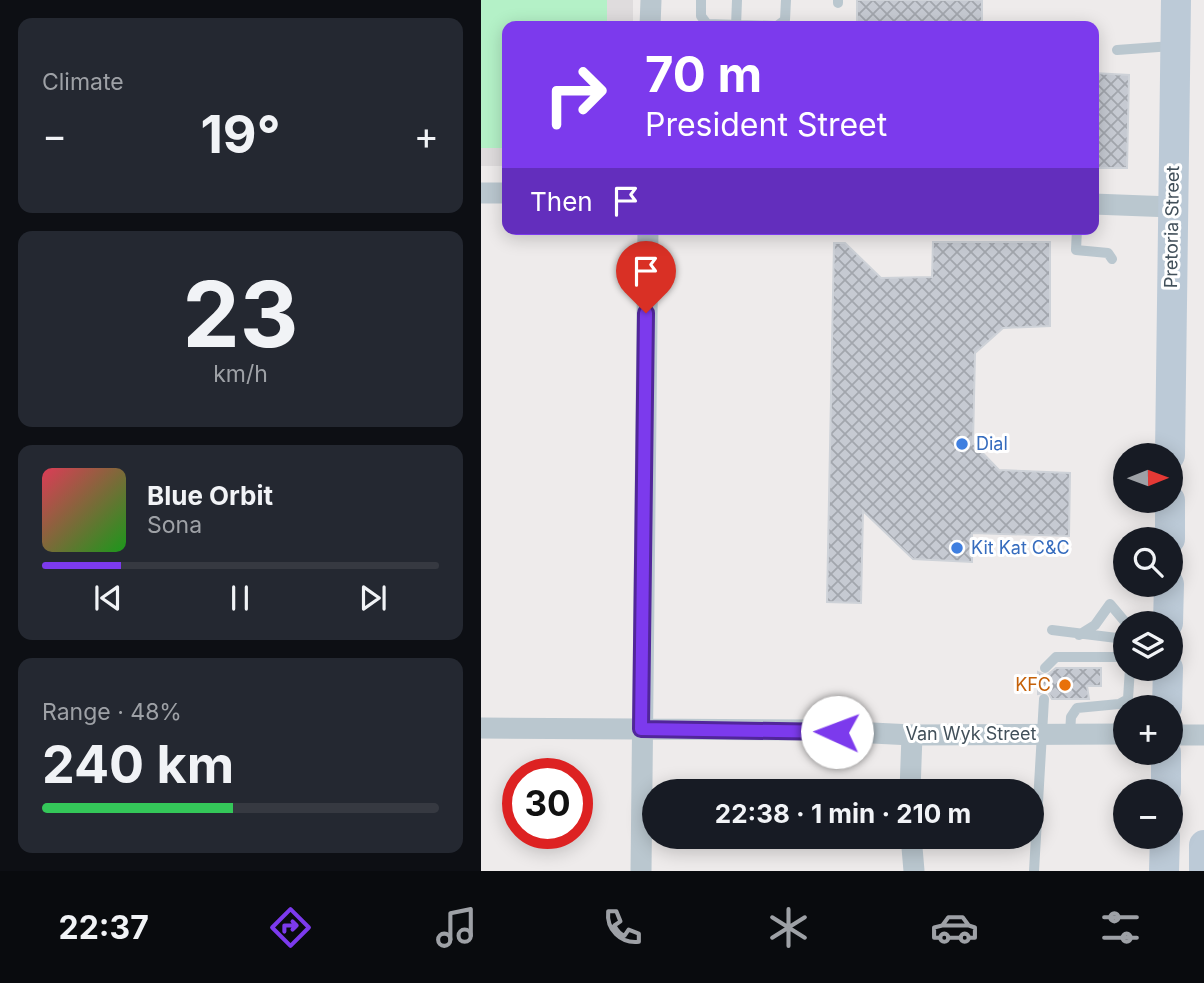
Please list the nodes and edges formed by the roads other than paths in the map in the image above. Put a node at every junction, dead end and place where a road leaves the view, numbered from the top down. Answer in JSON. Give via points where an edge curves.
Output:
{"nodes":[{"id":1,"x":651,"y":0,"type":"edge"},
{"id":2,"x":701,"y":0,"type":"edge"},
{"id":3,"x":737,"y":0,"type":"edge"},
{"id":4,"x":786,"y":0,"type":"edge"},
{"id":5,"x":1176,"y":0,"type":"edge"},
{"id":6,"x":1192,"y":0,"type":"edge"},
{"id":7,"x":650,"y":21,"type":"edge"},
{"id":8,"x":703,"y":21,"type":"edge"},
{"id":9,"x":736,"y":21,"type":"edge"},
{"id":10,"x":783,"y":21,"type":"edge"},
{"id":11,"x":1175,"y":46,"type":"junction"},
{"id":12,"x":1117,"y":50,"type":"dead end"},
{"id":13,"x":481,"y":193,"type":"edge"},
{"id":14,"x":502,"y":193,"type":"edge"},
{"id":15,"x":1099,"y":204,"type":"edge"},
{"id":16,"x":1172,"y":207,"type":"junction"},
{"id":17,"x":648,"y":235,"type":"edge"},
{"id":18,"x":1077,"y":235,"type":"edge"},
{"id":19,"x":1112,"y":259,"type":"dead end"},
{"id":20,"x":1170,"y":443,"type":"edge"},
{"id":21,"x":1116,"y":611,"type":"edge"},
{"id":22,"x":1052,"y":630,"type":"dead end"},
{"id":23,"x":1079,"y":635,"type":"junction"},
{"id":24,"x":1113,"y":638,"type":"edge"},
{"id":25,"x":1113,"y":657,"type":"edge"},
{"id":26,"x":1045,"y":668,"type":"dead end"},
{"id":27,"x":1129,"y":681,"type":"edge"},
{"id":28,"x":1044,"y":699,"type":"dead end"},
{"id":29,"x":481,"y":728,"type":"edge"},
{"id":30,"x":641,"y":729,"type":"junction"},
{"id":31,"x":1041,"y":733,"type":"junction"},
{"id":32,"x":1070,"y":733,"type":"junction"},
{"id":33,"x":1113,"y":734,"type":"edge"},
{"id":34,"x":912,"y":735,"type":"junction"},
{"id":35,"x":1183,"y":735,"type":"edge"},
{"id":36,"x":1204,"y":735,"type":"edge"},
{"id":37,"x":910,"y":779,"type":"edge"},
{"id":38,"x":1204,"y":845,"type":"edge"},
{"id":39,"x":912,"y":849,"type":"edge"},
{"id":40,"x":1165,"y":849,"type":"edge"},
{"id":41,"x":641,"y":871,"type":"edge"},
{"id":42,"x":914,"y":871,"type":"edge"},
{"id":43,"x":1034,"y":871,"type":"edge"},
{"id":44,"x":1164,"y":871,"type":"edge"},
{"id":45,"x":1204,"y":871,"type":"edge"}],
"edges":[{"from":1,"to":7,"type":"street"},
{"from":2,"to":8,"type":"lane"},
{"from":3,"to":9,"type":"lane"},
{"from":4,"to":10,"type":"lane"},
{"from":5,"to":11,"type":"main road","name":"Pretoria Street"},
{"from":6,"to":11,"type":"main road","via":[[1188,34]]},
{"from":11,"to":12,"type":"lane"},
{"from":11,"to":16,"type":"main road","name":"Pretoria Street"},
{"from":13,"to":14,"type":"street"},
{"from":15,"to":16,"type":"street"},
{"from":16,"to":20,"type":"main road","name":"Pretoria Street"},
{"from":17,"to":30,"type":"street"},
{"from":18,"to":19,"type":"lane","via":[[1076,250],[1108,253]]},
{"from":21,"to":23,"type":"lane","via":[[1110,604],[1095,625]]},
{"from":22,"to":23,"type":"lane"},
{"from":23,"to":24,"type":"lane"},
{"from":25,"to":26,"type":"lane","via":[[1056,657]]},
{"from":27,"to":32,"type":"lane","via":[[1128,699],[1119,704],[1077,709],[1071,717]]},
{"from":28,"to":31,"type":"lane"},
{"from":29,"to":30,"type":"street","name":"Van Wyk Street"},
{"from":30,"to":34,"type":"street","name":"Van Wyk Street"},
{"from":30,"to":41,"type":"street"},
{"from":31,"to":32,"type":"street","name":"Van Wyk Street"},
{"from":31,"to":34,"type":"street","name":"Van Wyk Street"},
{"from":31,"to":43,"type":"lane"},
{"from":32,"to":33,"type":"street","name":"Van Wyk Street"},
{"from":34,"to":37,"type":"street"},
{"from":35,"to":36,"type":"street"},
{"from":38,"to":45,"type":"main road"},
{"from":39,"to":42,"type":"street"},
{"from":40,"to":44,"type":"main road"}]}
